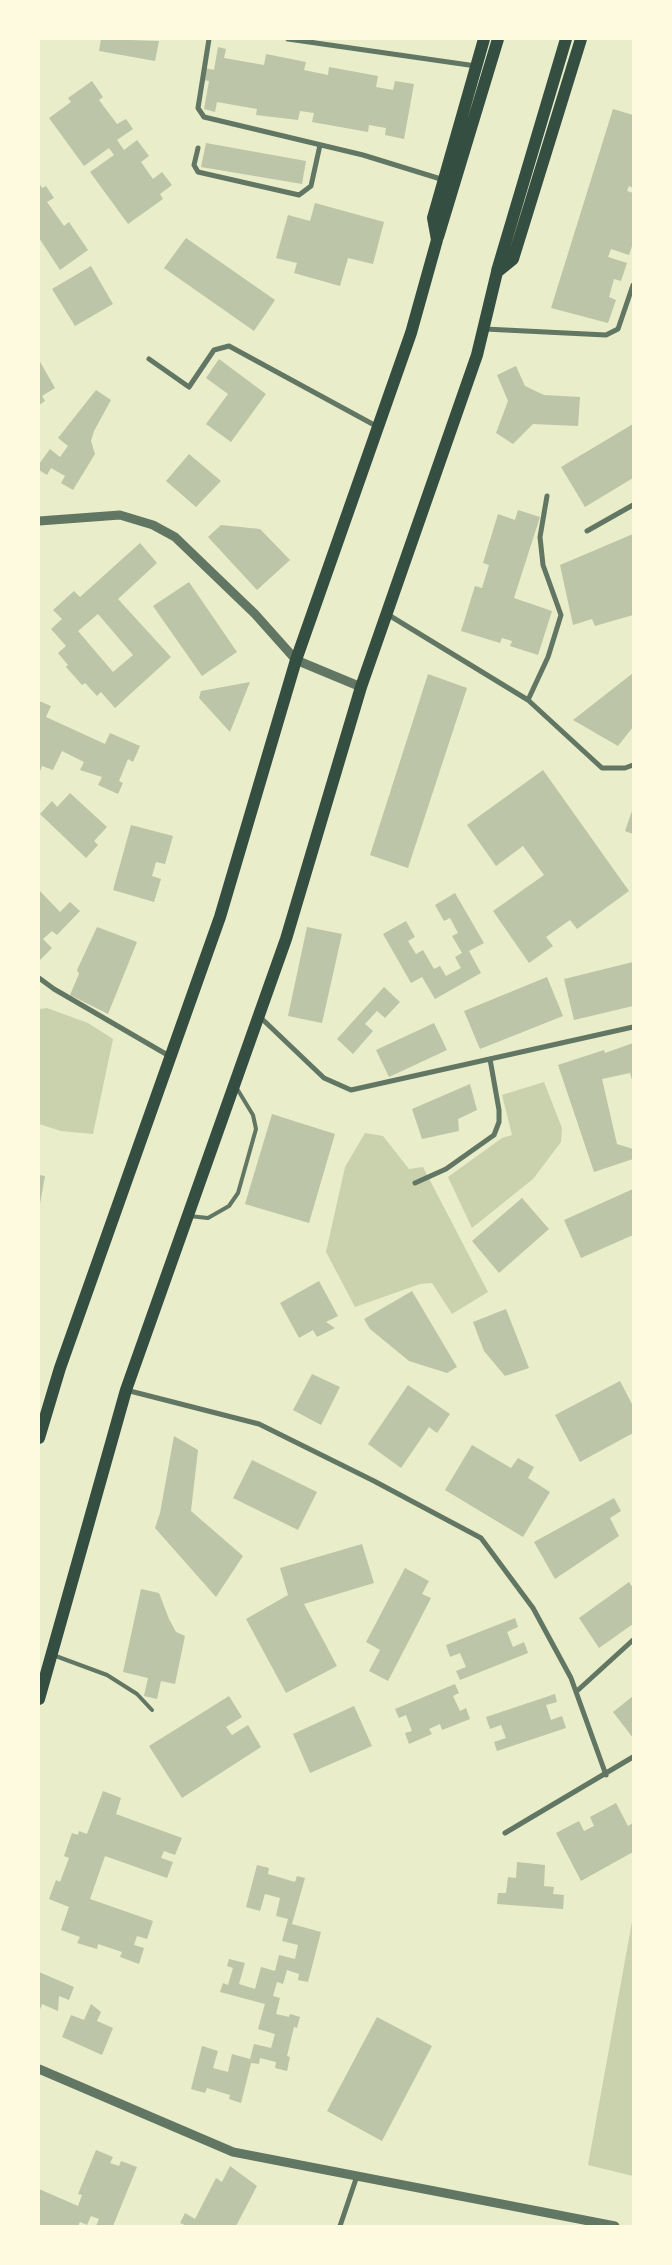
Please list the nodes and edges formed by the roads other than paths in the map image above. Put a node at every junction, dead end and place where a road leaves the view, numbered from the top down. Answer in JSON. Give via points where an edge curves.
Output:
{"nodes":[{"id":1,"x":209,"y":39,"type":"edge"},
{"id":2,"x":288,"y":39,"type":"edge"},
{"id":3,"x":484,"y":39,"type":"edge"},
{"id":4,"x":498,"y":39,"type":"edge"},
{"id":5,"x":566,"y":39,"type":"edge"},
{"id":6,"x":581,"y":39,"type":"edge"},
{"id":7,"x":476,"y":66,"type":"junction"},
{"id":8,"x":320,"y":145,"type":"junction"},
{"id":9,"x":198,"y":148,"type":"dead end"},
{"id":10,"x":444,"y":180,"type":"junction"},
{"id":11,"x":437,"y":240,"type":"junction"},
{"id":12,"x":497,"y":272,"type":"junction"},
{"id":13,"x":633,"y":285,"type":"edge"},
{"id":14,"x":485,"y":329,"type":"junction"},
{"id":15,"x":149,"y":358,"type":"dead end"},
{"id":16,"x":378,"y":427,"type":"junction"},
{"id":17,"x":547,"y":496,"type":"dead end"},
{"id":18,"x":633,"y":505,"type":"edge"},
{"id":19,"x":39,"y":521,"type":"edge"},
{"id":20,"x":587,"y":531,"type":"dead end"},
{"id":21,"x":387,"y":614,"type":"junction"},
{"id":22,"x":296,"y":660,"type":"junction"},
{"id":23,"x":361,"y":687,"type":"junction"},
{"id":24,"x":528,"y":700,"type":"junction"},
{"id":25,"x":633,"y":765,"type":"edge"},
{"id":26,"x":39,"y":978,"type":"edge"},
{"id":27,"x":259,"y":1016,"type":"junction"},
{"id":28,"x":633,"y":1027,"type":"edge"},
{"id":29,"x":171,"y":1057,"type":"junction"},
{"id":30,"x":490,"y":1059,"type":"junction"},
{"id":31,"x":235,"y":1085,"type":"junction"},
{"id":32,"x":415,"y":1183,"type":"dead end"},
{"id":33,"x":188,"y":1216,"type":"junction"},
{"id":34,"x":126,"y":1390,"type":"junction"},
{"id":35,"x":39,"y":1438,"type":"edge"},
{"id":36,"x":633,"y":1640,"type":"edge"},
{"id":37,"x":51,"y":1654,"type":"junction"},
{"id":38,"x":577,"y":1691,"type":"junction"},
{"id":39,"x":39,"y":1698,"type":"edge"},
{"id":40,"x":152,"y":1710,"type":"dead end"},
{"id":41,"x":633,"y":1756,"type":"edge"},
{"id":42,"x":606,"y":1775,"type":"junction"},
{"id":43,"x":505,"y":1834,"type":"dead end"},
{"id":44,"x":39,"y":2069,"type":"edge"},
{"id":45,"x":356,"y":2176,"type":"junction"},
{"id":46,"x":340,"y":2226,"type":"edge"},
{"id":47,"x":615,"y":2226,"type":"edge"}],
"edges":[{"from":1,"to":8,"type":"street","via":[[198,108],[204,117]]},
{"from":2,"to":7,"type":"street"},
{"from":3,"to":7,"type":"main road"},
{"from":4,"to":11,"type":"main road"},
{"from":5,"to":12,"type":"main road"},
{"from":6,"to":12,"type":"main road","via":[[513,259]]},
{"from":7,"to":10,"type":"main road"},
{"from":8,"to":9,"type":"street","via":[[311,186],[299,195],[198,172],[194,166]]},
{"from":8,"to":10,"type":"street"},
{"from":10,"to":11,"type":"main road","via":[[433,218]]},
{"from":11,"to":16,"type":"main road","via":[[411,332]]},
{"from":12,"to":14,"type":"main road"},
{"from":13,"to":14,"type":"street","via":[[618,329],[606,335]]},
{"from":14,"to":21,"type":"main road"},
{"from":15,"to":16,"type":"street","via":[[189,387],[214,350],[229,346]]},
{"from":16,"to":22,"type":"main road"},
{"from":17,"to":24,"type":"street","via":[[540,537],[543,565],[561,615],[548,657]]},
{"from":18,"to":20,"type":"street"},
{"from":19,"to":22,"type":"street","via":[[120,515],[153,525],[175,537],[255,614]]},
{"from":21,"to":23,"type":"main road"},
{"from":21,"to":24,"type":"street"},
{"from":22,"to":23,"type":"street"},
{"from":22,"to":29,"type":"main road","via":[[220,917]]},
{"from":23,"to":27,"type":"main road","via":[[286,939]]},
{"from":24,"to":25,"type":"street","via":[[602,768]]},
{"from":26,"to":29,"type":"street"},
{"from":27,"to":30,"type":"street","via":[[324,1078],[351,1090]]},
{"from":27,"to":31,"type":"main road"},
{"from":28,"to":30,"type":"street"},
{"from":29,"to":35,"type":"main road","via":[[60,1368]]},
{"from":30,"to":32,"type":"street","via":[[499,1110],[494,1135],[446,1169]]},
{"from":31,"to":33,"type":"main road"},
{"from":31,"to":33,"type":"lane","via":[[253,1115],[256,1129],[238,1193],[229,1206],[208,1218]]},
{"from":33,"to":34,"type":"main road"},
{"from":34,"to":37,"type":"main road"},
{"from":34,"to":38,"type":"street","via":[[259,1424],[481,1538],[533,1608]]},
{"from":36,"to":38,"type":"street"},
{"from":37,"to":39,"type":"main road"},
{"from":37,"to":40,"type":"lane","via":[[107,1675],[137,1694]]},
{"from":38,"to":42,"type":"street"},
{"from":41,"to":42,"type":"street"},
{"from":42,"to":43,"type":"street"},
{"from":44,"to":45,"type":"street","via":[[233,2152]]},
{"from":45,"to":46,"type":"street"},
{"from":45,"to":47,"type":"street"}]}
